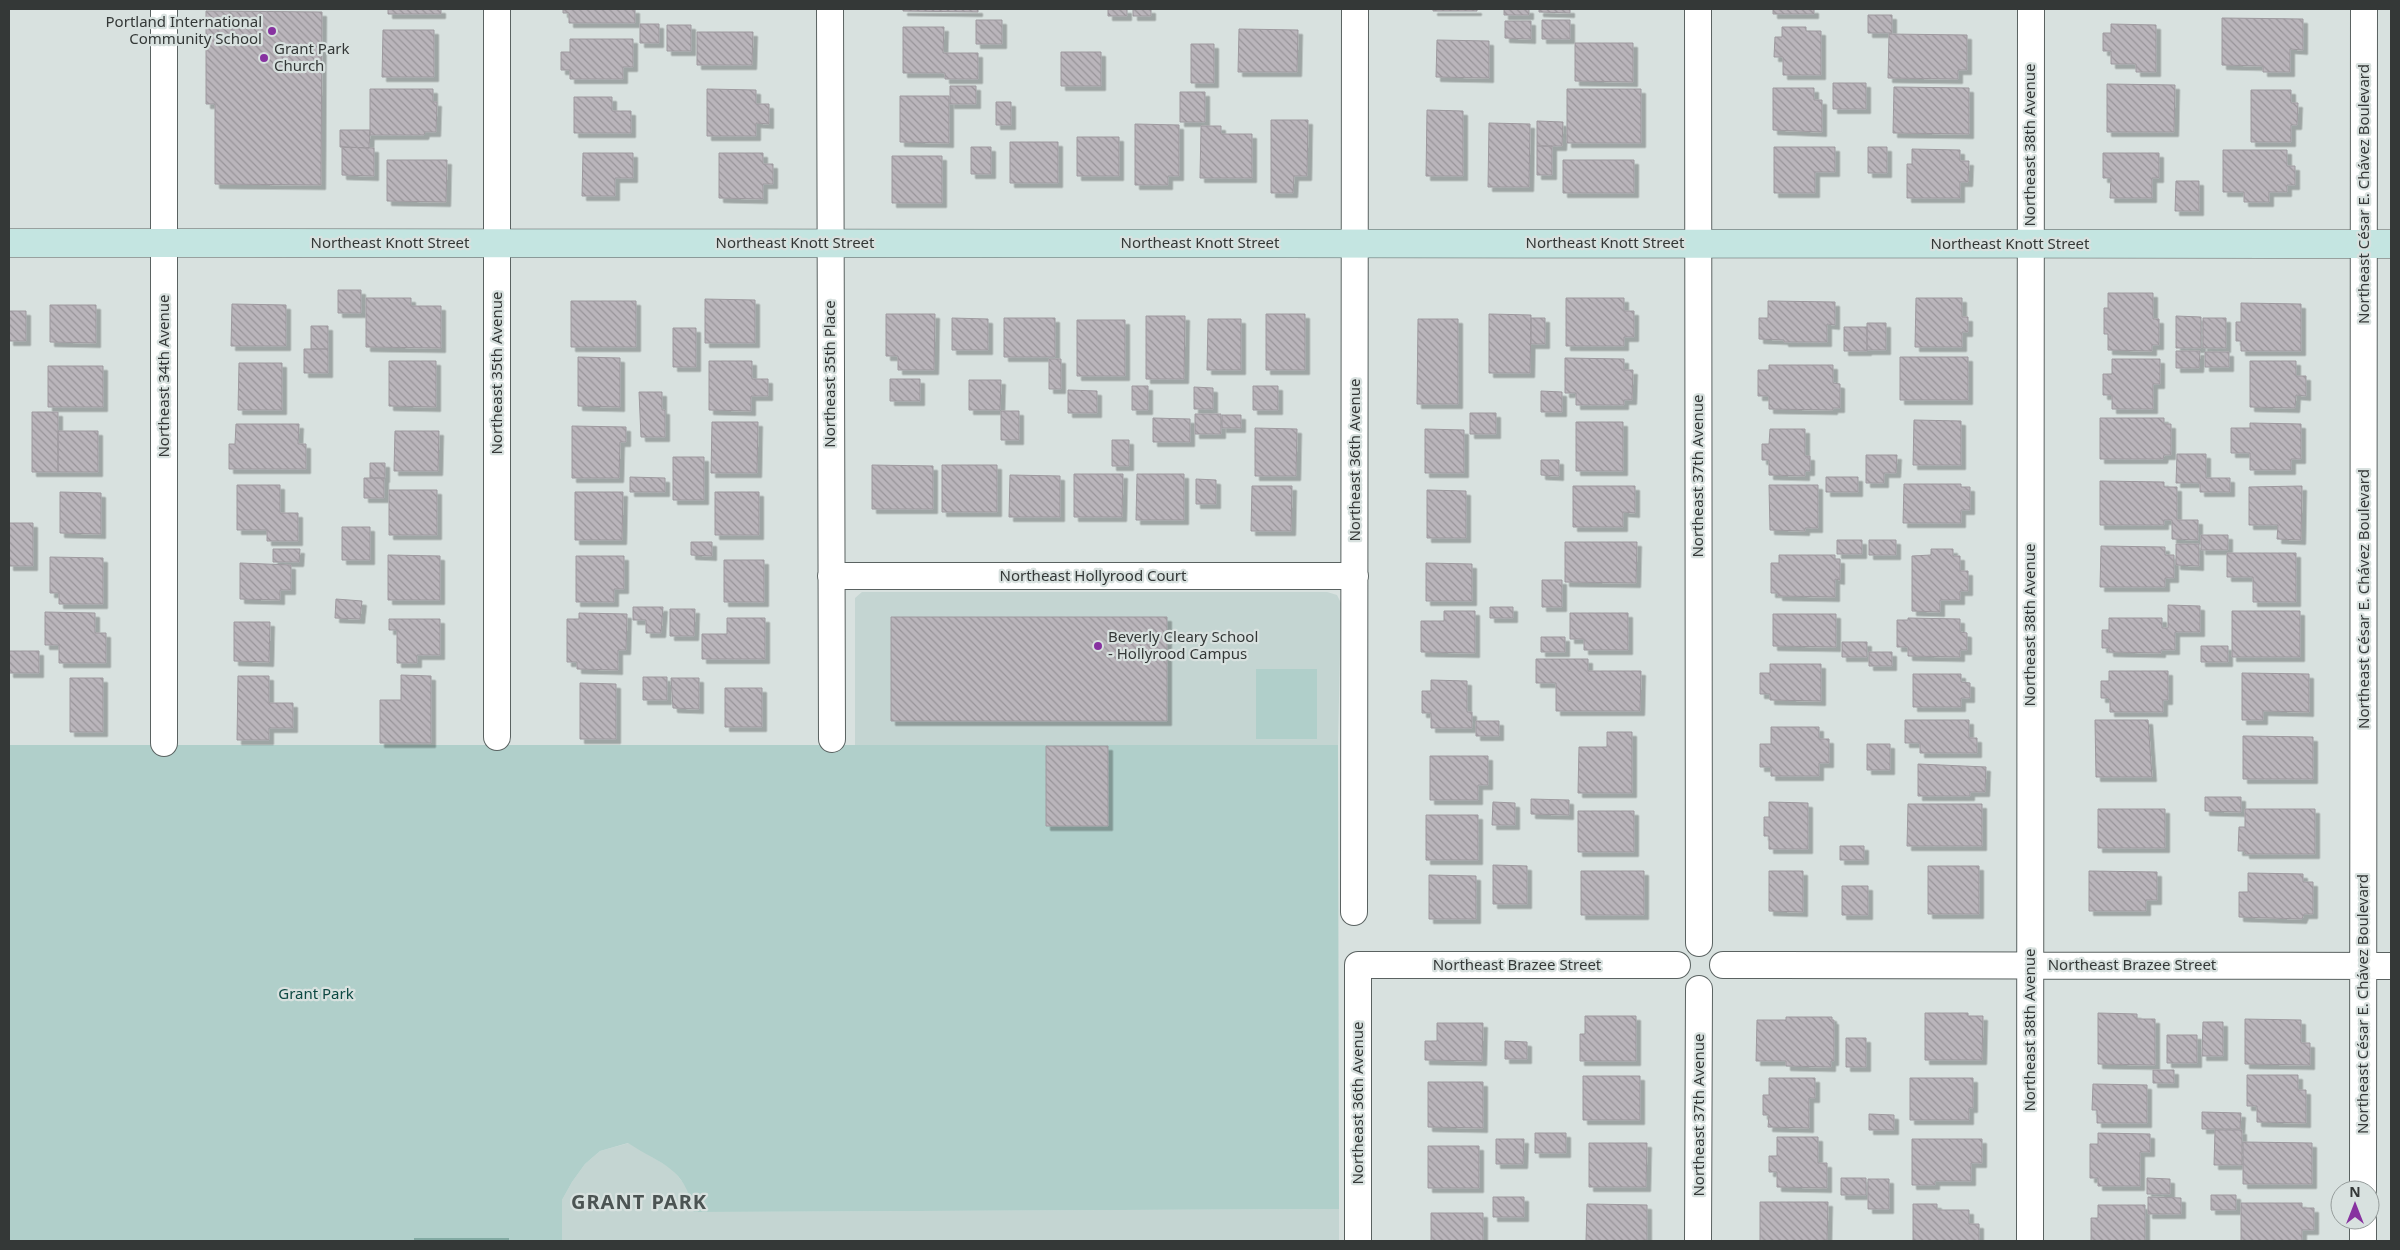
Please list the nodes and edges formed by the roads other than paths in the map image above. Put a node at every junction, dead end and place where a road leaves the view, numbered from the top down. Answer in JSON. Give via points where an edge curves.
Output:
{"nodes":[{"id":1,"x":164,"y":9,"type":"edge"},
{"id":2,"x":497,"y":9,"type":"edge"},
{"id":3,"x":830,"y":9,"type":"edge"},
{"id":4,"x":1355,"y":9,"type":"edge"},
{"id":5,"x":1698,"y":9,"type":"edge"},
{"id":6,"x":2031,"y":9,"type":"edge"},
{"id":7,"x":2364,"y":9,"type":"edge"},
{"id":8,"x":164,"y":242,"type":"junction"},
{"id":9,"x":1356,"y":242,"type":"junction"},
{"id":10,"x":9,"y":243,"type":"edge"},
{"id":11,"x":830,"y":243,"type":"junction"},
{"id":12,"x":498,"y":244,"type":"junction"},
{"id":13,"x":1698,"y":244,"type":"junction"},
{"id":14,"x":2030,"y":244,"type":"junction"},
{"id":15,"x":2378,"y":244,"type":"edge"},
{"id":16,"x":831,"y":576,"type":"junction"},
{"id":17,"x":1355,"y":576,"type":"junction"},
{"id":18,"x":498,"y":737,"type":"dead end"},
{"id":19,"x":832,"y":739,"type":"dead end"},
{"id":20,"x":164,"y":742,"type":"dead end"},
{"id":21,"x":1354,"y":912,"type":"dead end"},
{"id":22,"x":1699,"y":943,"type":"junction"},
{"id":23,"x":1723,"y":964,"type":"junction"},
{"id":24,"x":1677,"y":965,"type":"junction"},
{"id":25,"x":1358,"y":966,"type":"joint"},
{"id":26,"x":2030,"y":966,"type":"junction"},
{"id":27,"x":2363,"y":966,"type":"junction"},
{"id":28,"x":2391,"y":966,"type":"edge"},
{"id":29,"x":1699,"y":989,"type":"junction"},
{"id":30,"x":2363,"y":1180,"type":"edge"},
{"id":31,"x":1358,"y":1241,"type":"edge"},
{"id":32,"x":1698,"y":1241,"type":"edge"},
{"id":33,"x":2030,"y":1241,"type":"edge"}],
"edges":[{"from":1,"to":8,"type":"street","name":"Northeast 34th Avenue"},
{"from":2,"to":12,"type":"street","name":"Northeast 35th Avenue"},
{"from":3,"to":11,"type":"street","name":"Northeast 35th Place"},
{"from":4,"to":9,"type":"street","name":"Northeast 36th Avenue"},
{"from":5,"to":13,"type":"street","name":"Northeast 37th Avenue"},
{"from":6,"to":14,"type":"street","name":"Northeast 38th Avenue"},
{"from":7,"to":15,"type":"street","name":"Northeast César E. Chávez Boulevard"},
{"from":8,"to":10,"type":"street","name":"Northeast Knott Street"},
{"from":8,"to":12,"type":"street","name":"Northeast Knott Street"},
{"from":8,"to":20,"type":"street","name":"Northeast 34th Avenue"},
{"from":9,"to":11,"type":"street","name":"Northeast Knott Street"},
{"from":9,"to":13,"type":"street","name":"Northeast Knott Street"},
{"from":9,"to":17,"type":"street","name":"Northeast 36th Avenue"},
{"from":11,"to":12,"type":"street","name":"Northeast Knott Street"},
{"from":11,"to":16,"type":"street","name":"Northeast 35th Place"},
{"from":12,"to":18,"type":"street","name":"Northeast 35th Avenue"},
{"from":13,"to":14,"type":"street","name":"Northeast Knott Street"},
{"from":13,"to":22,"type":"street","name":"Northeast 37th Avenue"},
{"from":14,"to":15,"type":"street","name":"Northeast Knott Street"},
{"from":14,"to":26,"type":"street","name":"Northeast 38th Avenue"},
{"from":15,"to":27,"type":"street","name":"Northeast César E. Chávez Boulevard"},
{"from":16,"to":17,"type":"street","name":"Northeast Hollyrood Court"},
{"from":16,"to":19,"type":"street","name":"Northeast 35th Place"},
{"from":17,"to":21,"type":"street","name":"Northeast 36th Avenue"},
{"from":22,"to":23,"type":"street","via":[[1716,949]]},
{"from":22,"to":24,"type":"street","via":[[1688,946]]},
{"from":23,"to":26,"type":"street","name":"Northeast Brazee Street"},
{"from":23,"to":29,"type":"street","via":[[1718,981]]},
{"from":24,"to":25,"type":"street","name":"Northeast Brazee Street"},
{"from":24,"to":29,"type":"street","via":[[1682,981],[1691,988]]},
{"from":25,"to":31,"type":"street","name":"Northeast 36th Avenue"},
{"from":26,"to":27,"type":"street","name":"Northeast Brazee Street"},
{"from":26,"to":33,"type":"street","name":"Northeast 38th Avenue"},
{"from":27,"to":28,"type":"street","name":"Northeast Brazee Street"},
{"from":27,"to":30,"type":"street","name":"Northeast César E. Chávez Boulevard"},
{"from":29,"to":32,"type":"street","name":"Northeast 37th Avenue"}]}
